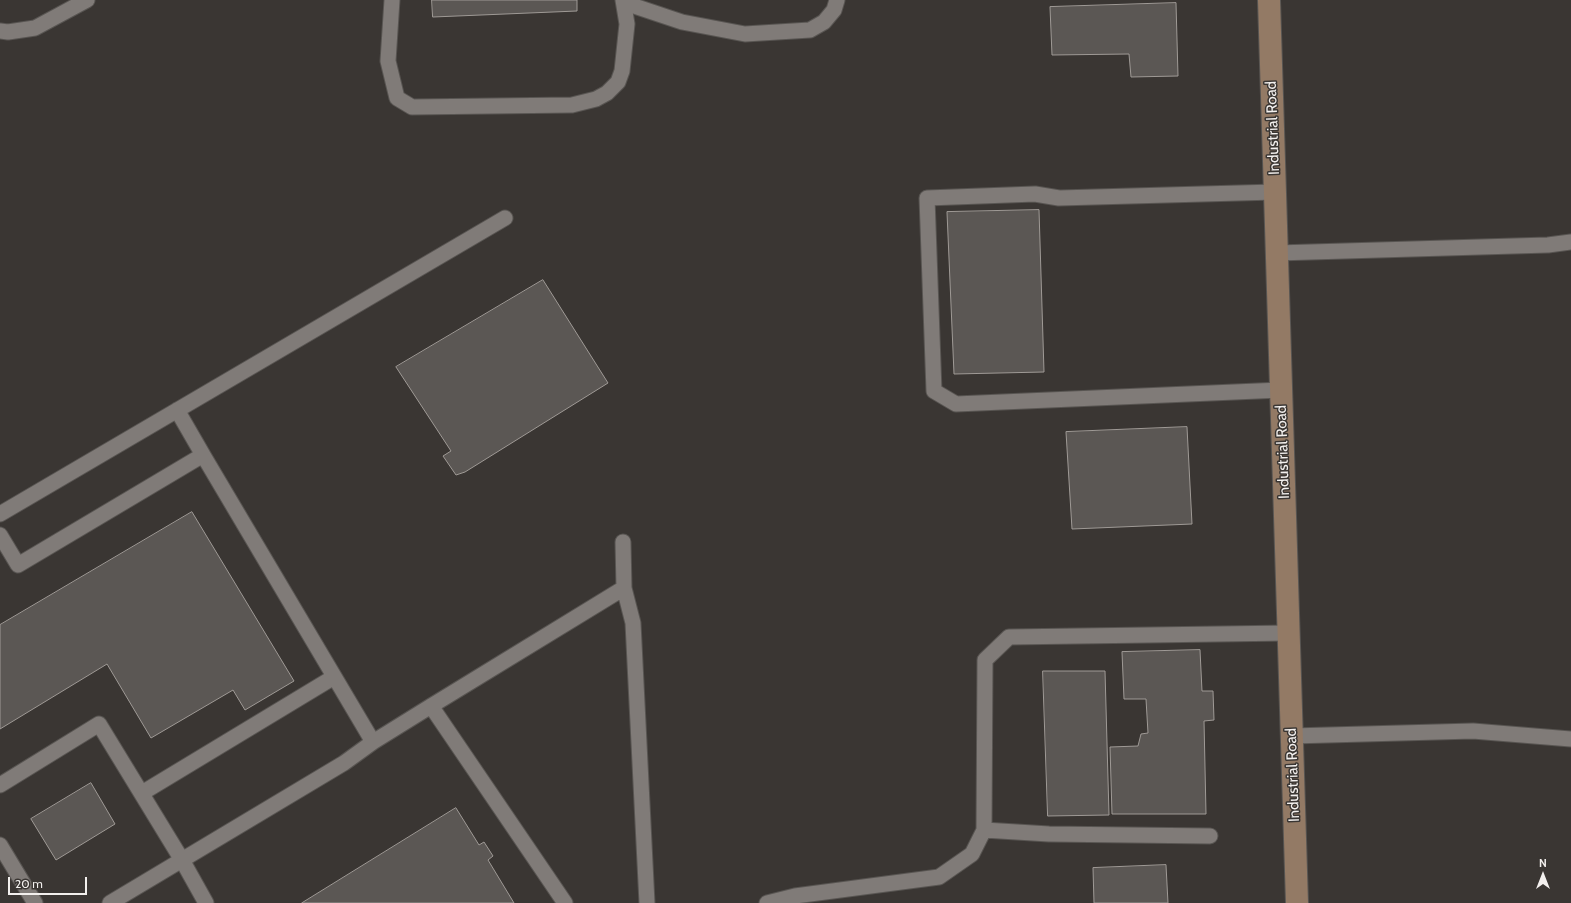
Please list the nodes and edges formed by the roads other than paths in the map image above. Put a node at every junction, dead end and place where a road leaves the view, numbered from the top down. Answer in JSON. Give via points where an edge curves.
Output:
{"nodes":[{"id":1,"x":86,"y":0,"type":"edge"},
{"id":2,"x":392,"y":0,"type":"edge"},
{"id":3,"x":622,"y":0,"type":"edge"},
{"id":4,"x":627,"y":0,"type":"edge"},
{"id":5,"x":837,"y":0,"type":"edge"},
{"id":6,"x":1269,"y":0,"type":"edge"},
{"id":7,"x":0,"y":31,"type":"edge"},
{"id":8,"x":1275,"y":192,"type":"junction"},
{"id":9,"x":505,"y":218,"type":"dead end"},
{"id":10,"x":1571,"y":242,"type":"edge"},
{"id":11,"x":1277,"y":254,"type":"junction"},
{"id":12,"x":1281,"y":390,"type":"junction"},
{"id":13,"x":177,"y":410,"type":"junction"},
{"id":14,"x":203,"y":455,"type":"junction"},
{"id":15,"x":0,"y":514,"type":"edge"},
{"id":16,"x":0,"y":535,"type":"edge"},
{"id":17,"x":623,"y":542,"type":"dead end"},
{"id":18,"x":624,"y":588,"type":"junction"},
{"id":19,"x":1289,"y":633,"type":"junction"},
{"id":20,"x":334,"y":677,"type":"junction"},
{"id":21,"x":431,"y":706,"type":"junction"},
{"id":22,"x":1292,"y":736,"type":"junction"},
{"id":23,"x":1571,"y":739,"type":"edge"},
{"id":24,"x":373,"y":742,"type":"junction"},
{"id":25,"x":0,"y":785,"type":"edge"},
{"id":26,"x":142,"y":793,"type":"junction"},
{"id":27,"x":984,"y":830,"type":"junction"},
{"id":28,"x":1210,"y":836,"type":"dead end"},
{"id":29,"x":0,"y":845,"type":"edge"},
{"id":30,"x":182,"y":860,"type":"junction"},
{"id":31,"x":35,"y":903,"type":"edge"},
{"id":32,"x":110,"y":903,"type":"edge"},
{"id":33,"x":206,"y":903,"type":"edge"},
{"id":34,"x":565,"y":903,"type":"edge"},
{"id":35,"x":647,"y":903,"type":"edge"},
{"id":36,"x":767,"y":903,"type":"edge"},
{"id":37,"x":1297,"y":903,"type":"edge"}],
"edges":[{"from":1,"to":7,"type":"lane","via":[[35,28]]},
{"from":2,"to":3,"type":"lane","via":[[388,61],[397,98],[412,108],[572,105],[596,99],[618,82],[622,71],[627,24]]},
{"from":4,"to":5,"type":"lane","via":[[634,6],[682,22],[745,34],[810,30],[824,22],[834,10]]},
{"from":6,"to":8,"type":"street","name":"Industrial Road"},
{"from":8,"to":11,"type":"street","name":"Industrial Road"},
{"from":8,"to":12,"type":"lane","via":[[1059,198],[1035,194],[928,198],[934,391],[956,404]]},
{"from":9,"to":13,"type":"lane"},
{"from":10,"to":11,"type":"lane","via":[[1548,245]]},
{"from":11,"to":12,"type":"street","name":"Industrial Road"},
{"from":12,"to":19,"type":"street","name":"Industrial Road"},
{"from":13,"to":14,"type":"lane"},
{"from":13,"to":15,"type":"lane"},
{"from":14,"to":16,"type":"lane","via":[[18,565]]},
{"from":14,"to":20,"type":"lane"},
{"from":17,"to":18,"type":"lane"},
{"from":18,"to":21,"type":"lane"},
{"from":18,"to":35,"type":"lane","via":[[633,622]]},
{"from":19,"to":22,"type":"street","name":"Industrial Road"},
{"from":19,"to":27,"type":"lane","via":[[1010,637],[985,660]]},
{"from":20,"to":24,"type":"lane"},
{"from":20,"to":26,"type":"lane"},
{"from":21,"to":24,"type":"lane"},
{"from":21,"to":34,"type":"lane"},
{"from":22,"to":23,"type":"lane","via":[[1473,731]]},
{"from":22,"to":37,"type":"street","name":"Industrial Road"},
{"from":24,"to":30,"type":"lane","via":[[344,763]]},
{"from":25,"to":26,"type":"lane","via":[[99,724]]},
{"from":26,"to":30,"type":"lane"},
{"from":27,"to":28,"type":"lane","via":[[1048,834]]},
{"from":27,"to":36,"type":"lane","via":[[972,854],[939,877],[795,896]]},
{"from":29,"to":31,"type":"lane"},
{"from":30,"to":32,"type":"lane"},
{"from":30,"to":33,"type":"lane"}]}
